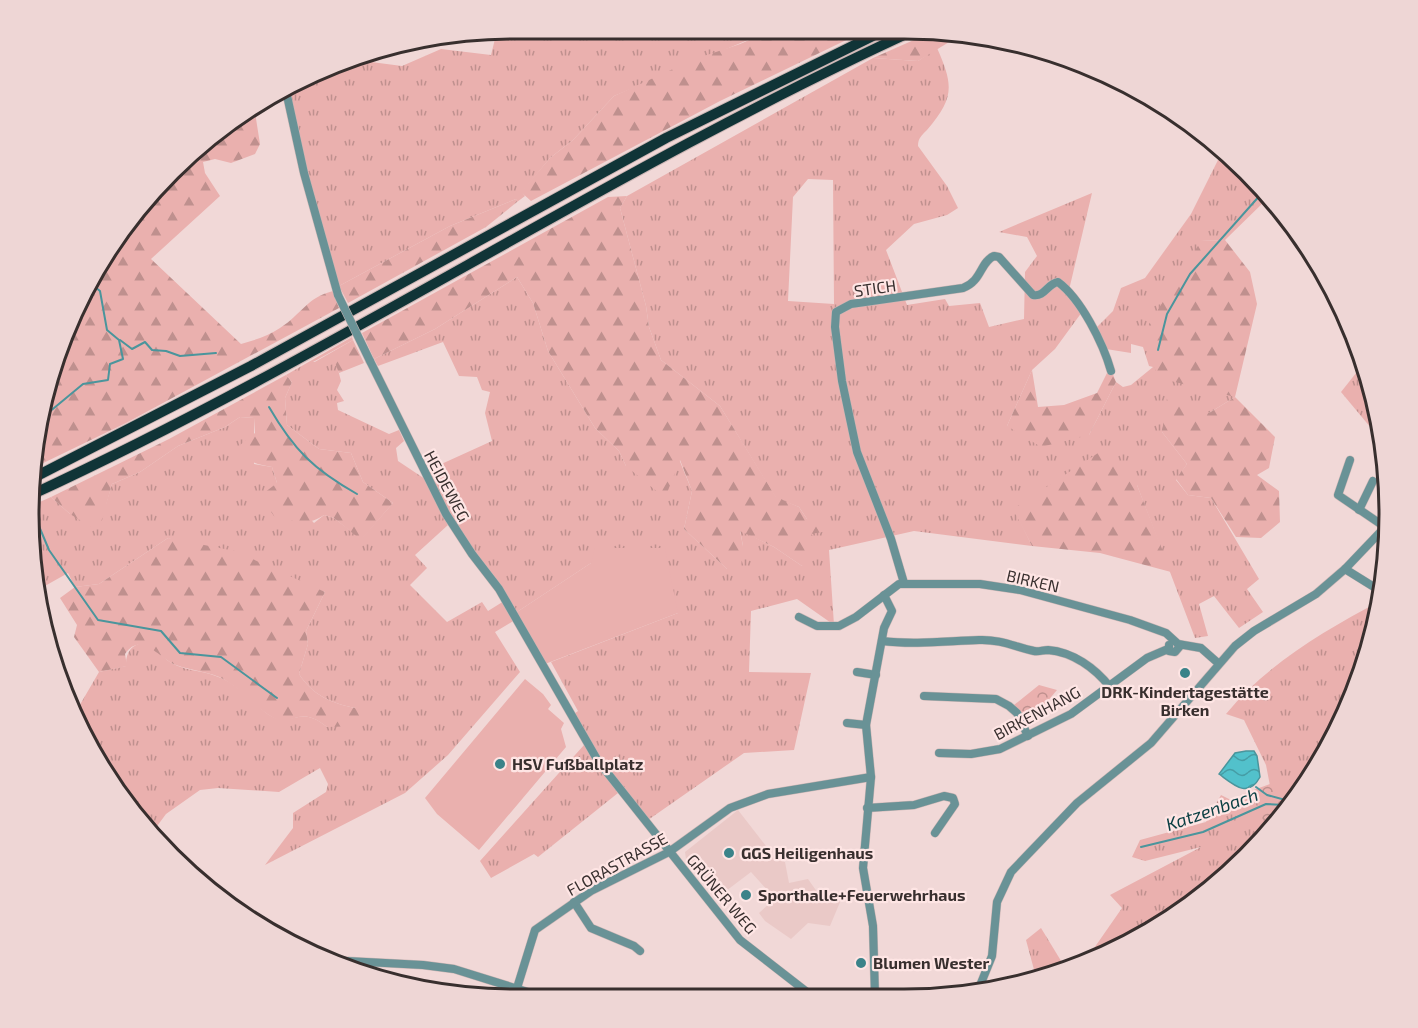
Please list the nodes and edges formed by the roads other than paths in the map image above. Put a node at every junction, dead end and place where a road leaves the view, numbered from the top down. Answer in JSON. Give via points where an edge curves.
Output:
{"nodes":[{"id":1,"x":865,"y":39,"type":"edge"},
{"id":2,"x":897,"y":39,"type":"edge"},
{"id":3,"x":287,"y":97,"type":"edge"},
{"id":4,"x":1111,"y":371,"type":"dead end"},
{"id":5,"x":1350,"y":460,"type":"dead end"},
{"id":6,"x":41,"y":474,"type":"edge"},
{"id":7,"x":1373,"y":482,"type":"dead end"},
{"id":8,"x":40,"y":491,"type":"edge"},
{"id":9,"x":1359,"y":510,"type":"junction"},
{"id":10,"x":1379,"y":522,"type":"edge"},
{"id":11,"x":1378,"y":534,"type":"edge"},
{"id":12,"x":1345,"y":569,"type":"junction"},
{"id":13,"x":904,"y":583,"type":"junction"},
{"id":14,"x":1373,"y":586,"type":"edge"},
{"id":15,"x":884,"y":595,"type":"junction"},
{"id":16,"x":799,"y":617,"type":"dead end"},
{"id":17,"x":882,"y":641,"type":"junction"},
{"id":18,"x":1172,"y":641,"type":"junction"},
{"id":19,"x":1181,"y":645,"type":"junction"},
{"id":20,"x":1168,"y":649,"type":"junction"},
{"id":21,"x":1218,"y":663,"type":"junction"},
{"id":22,"x":857,"y":672,"type":"dead end"},
{"id":23,"x":876,"y":675,"type":"junction"},
{"id":24,"x":1110,"y":687,"type":"junction"},
{"id":25,"x":924,"y":696,"type":"dead end"},
{"id":26,"x":847,"y":723,"type":"dead end"},
{"id":27,"x":866,"y":725,"type":"junction"},
{"id":28,"x":1028,"y":736,"type":"junction"},
{"id":29,"x":939,"y":753,"type":"dead end"},
{"id":30,"x":871,"y":777,"type":"junction"},
{"id":31,"x":867,"y":808,"type":"junction"},
{"id":32,"x":935,"y":833,"type":"dead end"},
{"id":33,"x":669,"y":852,"type":"junction"},
{"id":34,"x":574,"y":902,"type":"junction"},
{"id":35,"x":640,"y":951,"type":"dead end"},
{"id":36,"x":364,"y":965,"type":"edge"},
{"id":37,"x":981,"y":983,"type":"edge"},
{"id":38,"x":517,"y":988,"type":"junction"},
{"id":39,"x":520,"y":989,"type":"edge"},
{"id":40,"x":803,"y":989,"type":"edge"},
{"id":41,"x":875,"y":989,"type":"edge"}],
"edges":[{"from":1,"to":6,"type":"highway","via":[[666,138],[251,366]]},
{"from":2,"to":8,"type":"highway","via":[[734,120],[200,411]]},
{"from":3,"to":33,"type":"street","name":"HEIDEWEG","bridge":true,"via":[[338,295],[425,476],[459,537],[499,589],[598,761]]},
{"from":4,"to":13,"type":"street","name":"STICH","via":[[1104,350],[1069,290],[1058,282],[1042,294],[1033,295],[999,257],[988,258],[976,281],[963,288],[851,304],[836,312],[840,370],[853,435]]},
{"from":5,"to":9,"type":"street","via":[[1338,495]]},
{"from":7,"to":9,"type":"street"},
{"from":9,"to":10,"type":"street"},
{"from":11,"to":12,"type":"street"},
{"from":12,"to":14,"type":"street"},
{"from":12,"to":21,"type":"street","via":[[1316,594],[1254,631]]},
{"from":13,"to":15,"type":"street"},
{"from":13,"to":18,"type":"street","name":"BIRKEN","via":[[959,583],[1020,590],[1130,620],[1166,633]]},
{"from":15,"to":16,"type":"street","via":[[839,626],[817,626]]},
{"from":15,"to":17,"type":"street","via":[[892,611]]},
{"from":17,"to":23,"type":"street"},
{"from":17,"to":24,"type":"street","via":[[915,644],[979,640],[1047,650],[1082,661]]},
{"from":18,"to":19,"type":"street","name":"BIRKEN"},
{"from":18,"to":20,"type":"street"},
{"from":19,"to":20,"type":"street","via":[[1177,652]]},
{"from":19,"to":21,"type":"street","name":"BIRKEN","via":[[1201,648]]},
{"from":20,"to":24,"type":"street","name":"BIRKENHANG","via":[[1148,658]]},
{"from":21,"to":37,"type":"street","via":[[1151,743],[1077,804],[1011,872],[997,902],[992,956]]},
{"from":22,"to":23,"type":"street"},
{"from":23,"to":27,"type":"street"},
{"from":24,"to":28,"type":"street","name":"BIRKENHANG","via":[[1071,714]]},
{"from":25,"to":28,"type":"street","via":[[996,699],[1017,713]]},
{"from":26,"to":27,"type":"street"},
{"from":27,"to":30,"type":"street"},
{"from":28,"to":29,"type":"street","name":"BIRKENHANG","via":[[985,753]]},
{"from":30,"to":31,"type":"street"},
{"from":30,"to":33,"type":"street","name":"FLORASTRASSE","via":[[750,799],[730,808]]},
{"from":31,"to":32,"type":"street","via":[[914,805],[944,796],[953,798],[955,804]]},
{"from":31,"to":41,"type":"street","via":[[863,868],[873,926]]},
{"from":33,"to":34,"type":"street","name":"FLORASTRASSE"},
{"from":33,"to":40,"type":"street","name":"GRÜNER WEG","via":[[740,940]]},
{"from":34,"to":35,"type":"street","via":[[591,928]]},
{"from":34,"to":38,"type":"street","name":"FLORASTRASSE","via":[[535,930]]},
{"from":36,"to":38,"type":"street","via":[[423,964]]},
{"from":38,"to":39,"type":"street"}]}
